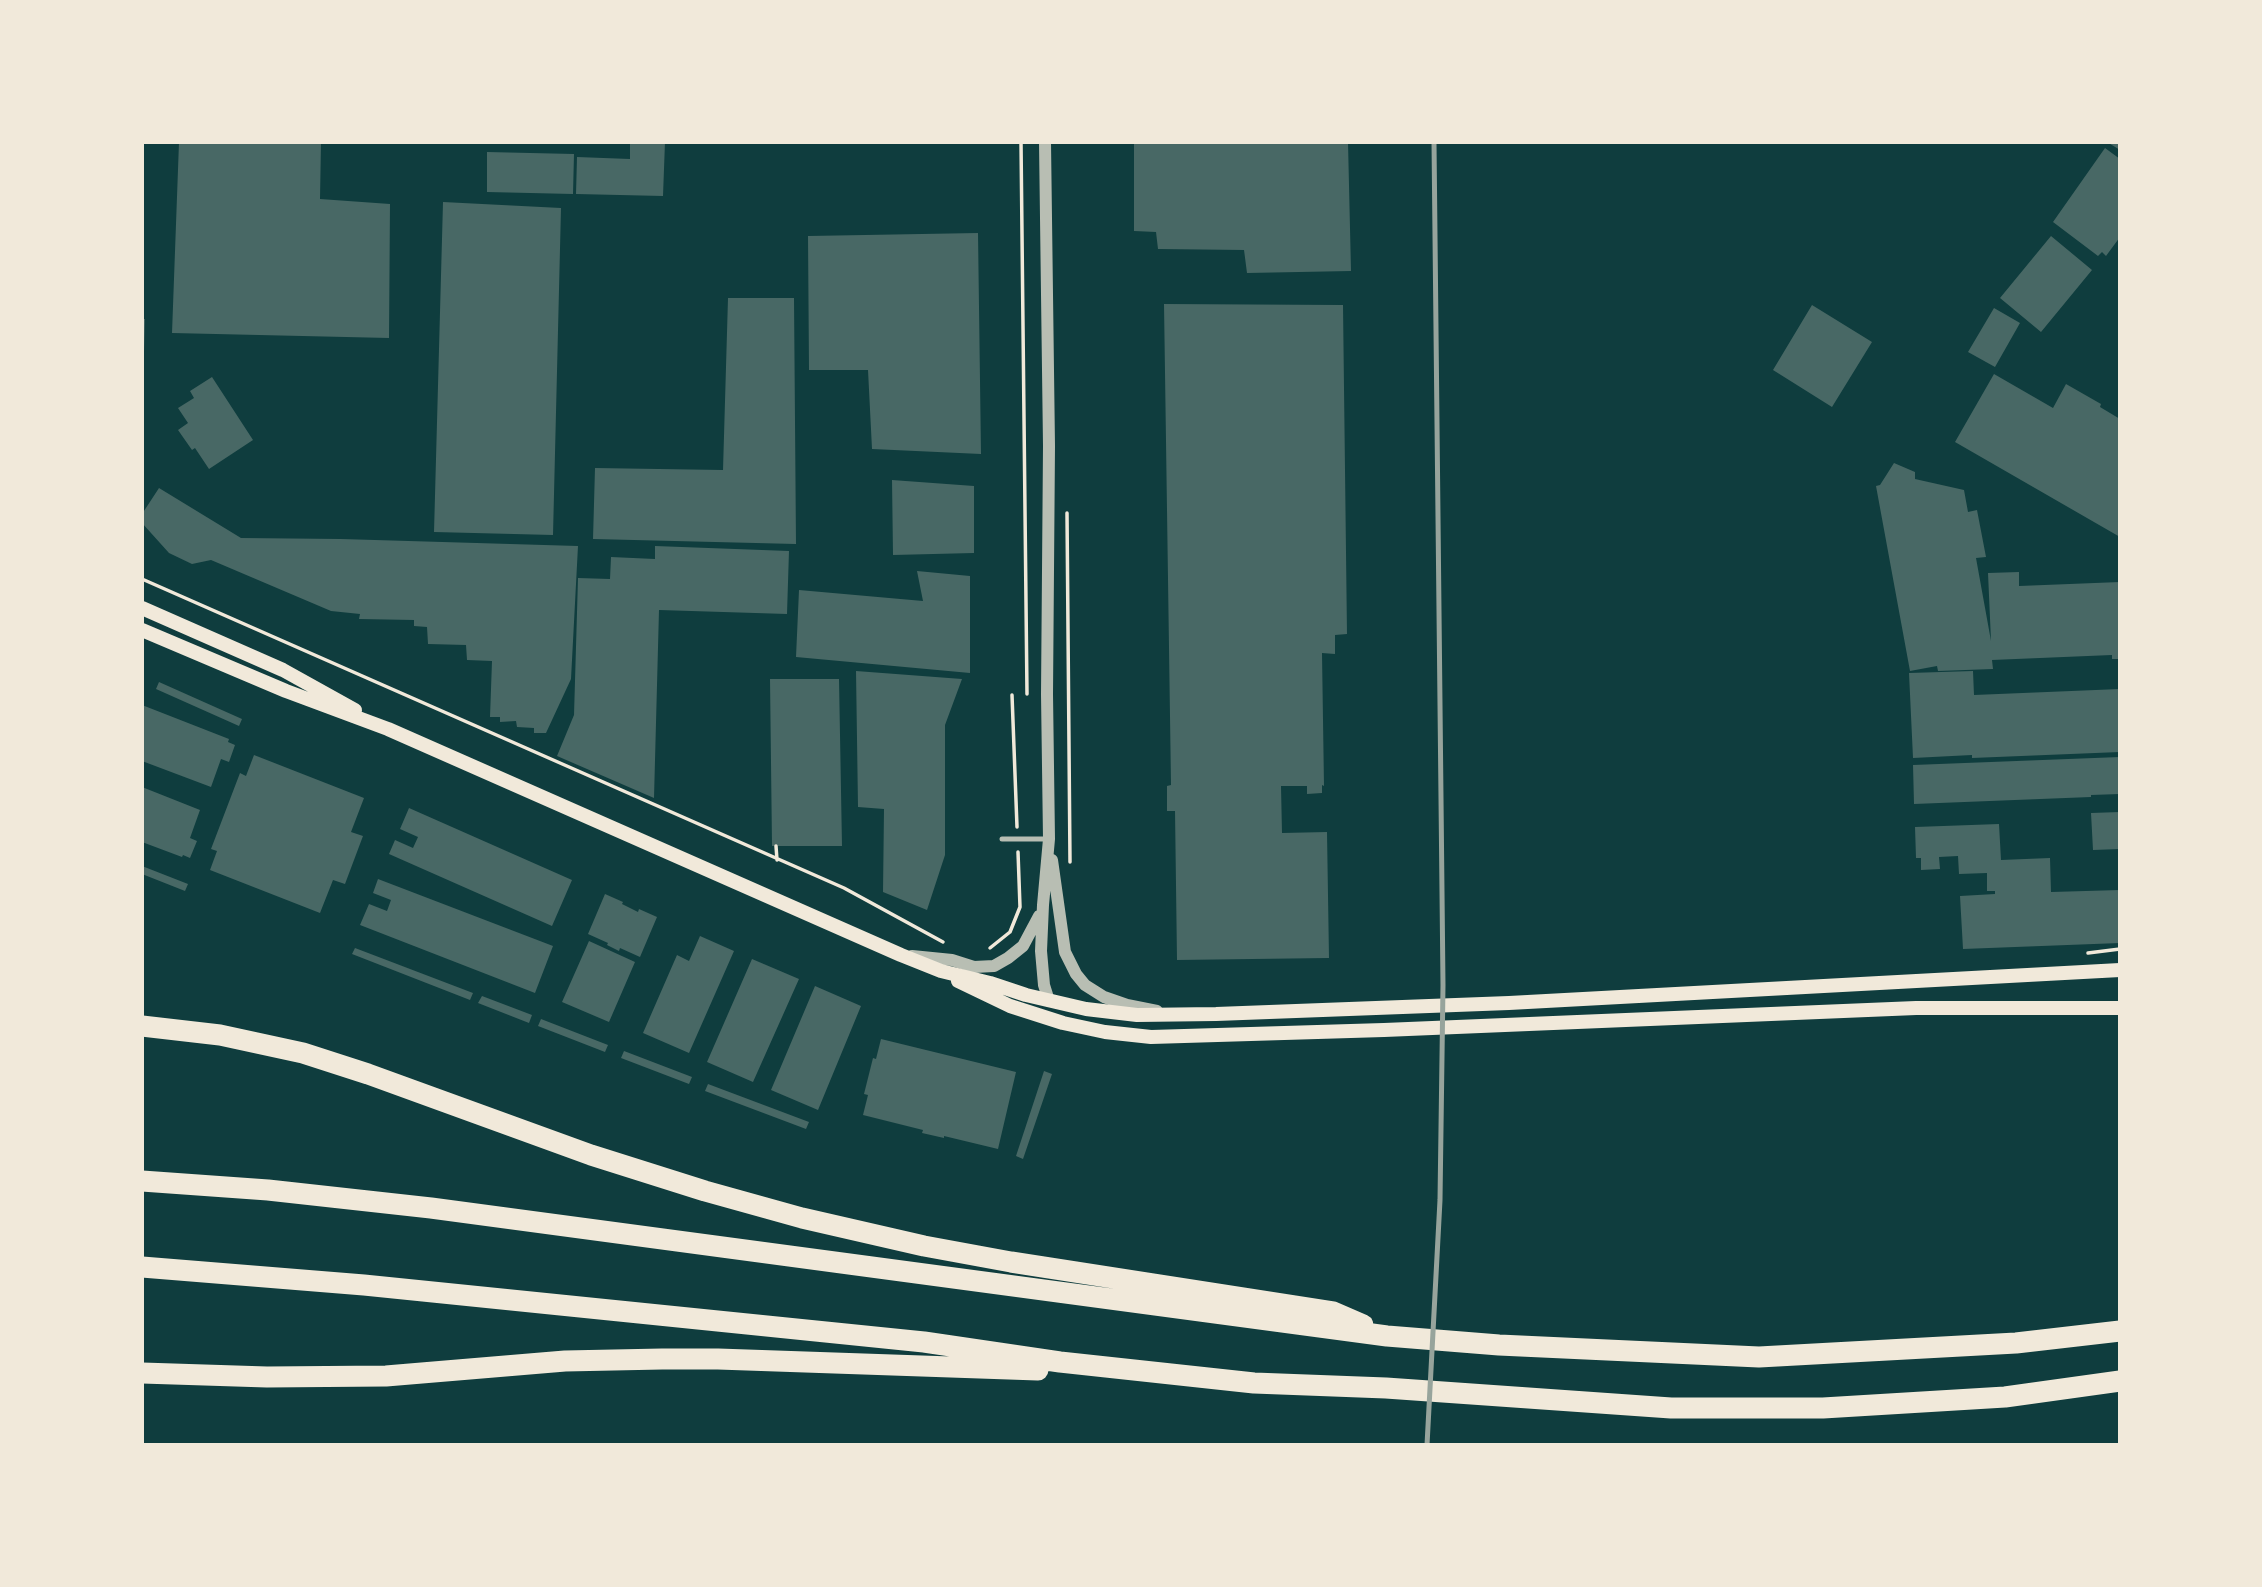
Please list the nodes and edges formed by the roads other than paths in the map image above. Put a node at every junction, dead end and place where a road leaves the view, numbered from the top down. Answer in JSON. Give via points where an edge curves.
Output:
{"nodes":[{"id":1,"x":1045,"y":142,"type":"edge"},
{"id":2,"x":142,"y":608,"type":"edge"},
{"id":3,"x":142,"y":630,"type":"edge"},
{"id":4,"x":142,"y":639,"type":"edge"},
{"id":5,"x":162,"y":639,"type":"junction"},
{"id":6,"x":387,"y":729,"type":"junction"},
{"id":7,"x":1002,"y":839,"type":"dead end"},
{"id":8,"x":1049,"y":839,"type":"junction"},
{"id":9,"x":1043,"y":905,"type":"junction"},
{"id":10,"x":901,"y":955,"type":"junction"},
{"id":11,"x":2120,"y":970,"type":"edge"},
{"id":12,"x":942,"y":971,"type":"junction"},
{"id":13,"x":1893,"y":982,"type":"junction"},
{"id":14,"x":1049,"y":1001,"type":"junction"},
{"id":15,"x":1893,"y":1009,"type":"junction"},
{"id":16,"x":2120,"y":1009,"type":"edge"},
{"id":17,"x":1181,"y":1015,"type":"junction"},
{"id":18,"x":142,"y":1026,"type":"edge"},
{"id":19,"x":1090,"y":1030,"type":"junction"},
{"id":20,"x":142,"y":1181,"type":"edge"},
{"id":21,"x":142,"y":1267,"type":"edge"},
{"id":22,"x":2120,"y":1331,"type":"edge"},
{"id":23,"x":1387,"y":1336,"type":"junction"},
{"id":24,"x":1060,"y":1362,"type":"junction"},
{"id":25,"x":142,"y":1373,"type":"edge"},
{"id":26,"x":215,"y":1376,"type":"junction"},
{"id":27,"x":2120,"y":1381,"type":"edge"},
{"id":28,"x":142,"y":1383,"type":"edge"}],
"edges":[{"from":1,"to":8,"type":"street"},
{"from":2,"to":6,"type":"main road","via":[[283,670]]},
{"from":3,"to":5,"type":"main road"},
{"from":4,"to":5,"type":"main road"},
{"from":5,"to":6,"type":"main road"},
{"from":6,"to":10,"type":"main road"},
{"from":7,"to":8,"type":"lane"},
{"from":8,"to":9,"type":"street"},
{"from":8,"to":17,"type":"street","via":[[1065,952],[1076,974],[1095,993],[1118,1003]]},
{"from":9,"to":10,"type":"street","via":[[1023,946],[994,966]]},
{"from":9,"to":14,"type":"street","via":[[1041,966]]},
{"from":10,"to":12,"type":"main road"},
{"from":11,"to":13,"type":"main road"},
{"from":12,"to":14,"type":"main road"},
{"from":12,"to":19,"type":"main road","via":[[1001,1002]]},
{"from":13,"to":15,"type":"main road"},
{"from":13,"to":17,"type":"main road"},
{"from":14,"to":17,"type":"main road","via":[[1113,1013]]},
{"from":14,"to":19,"type":"main road","via":[[1060,1014]]},
{"from":15,"to":16,"type":"main road"},
{"from":15,"to":19,"type":"main road","via":[[1181,1037]]},
{"from":18,"to":23,"type":"highway","via":[[220,1035],[303,1053],[591,1155],[793,1215],[1011,1262],[1333,1312]]},
{"from":20,"to":23,"type":"highway","via":[[431,1208]]},
{"from":21,"to":24,"type":"highway","via":[[924,1342]]},
{"from":22,"to":23,"type":"highway","via":[[2016,1343],[1759,1357]]},
{"from":24,"to":26,"type":"highway","via":[[1036,1370],[612,1359],[386,1376]]},
{"from":24,"to":27,"type":"highway","via":[[1254,1383],[1671,1408],[1823,1408],[2005,1397]]},
{"from":25,"to":26,"type":"highway"},
{"from":26,"to":28,"type":"highway"}]}
